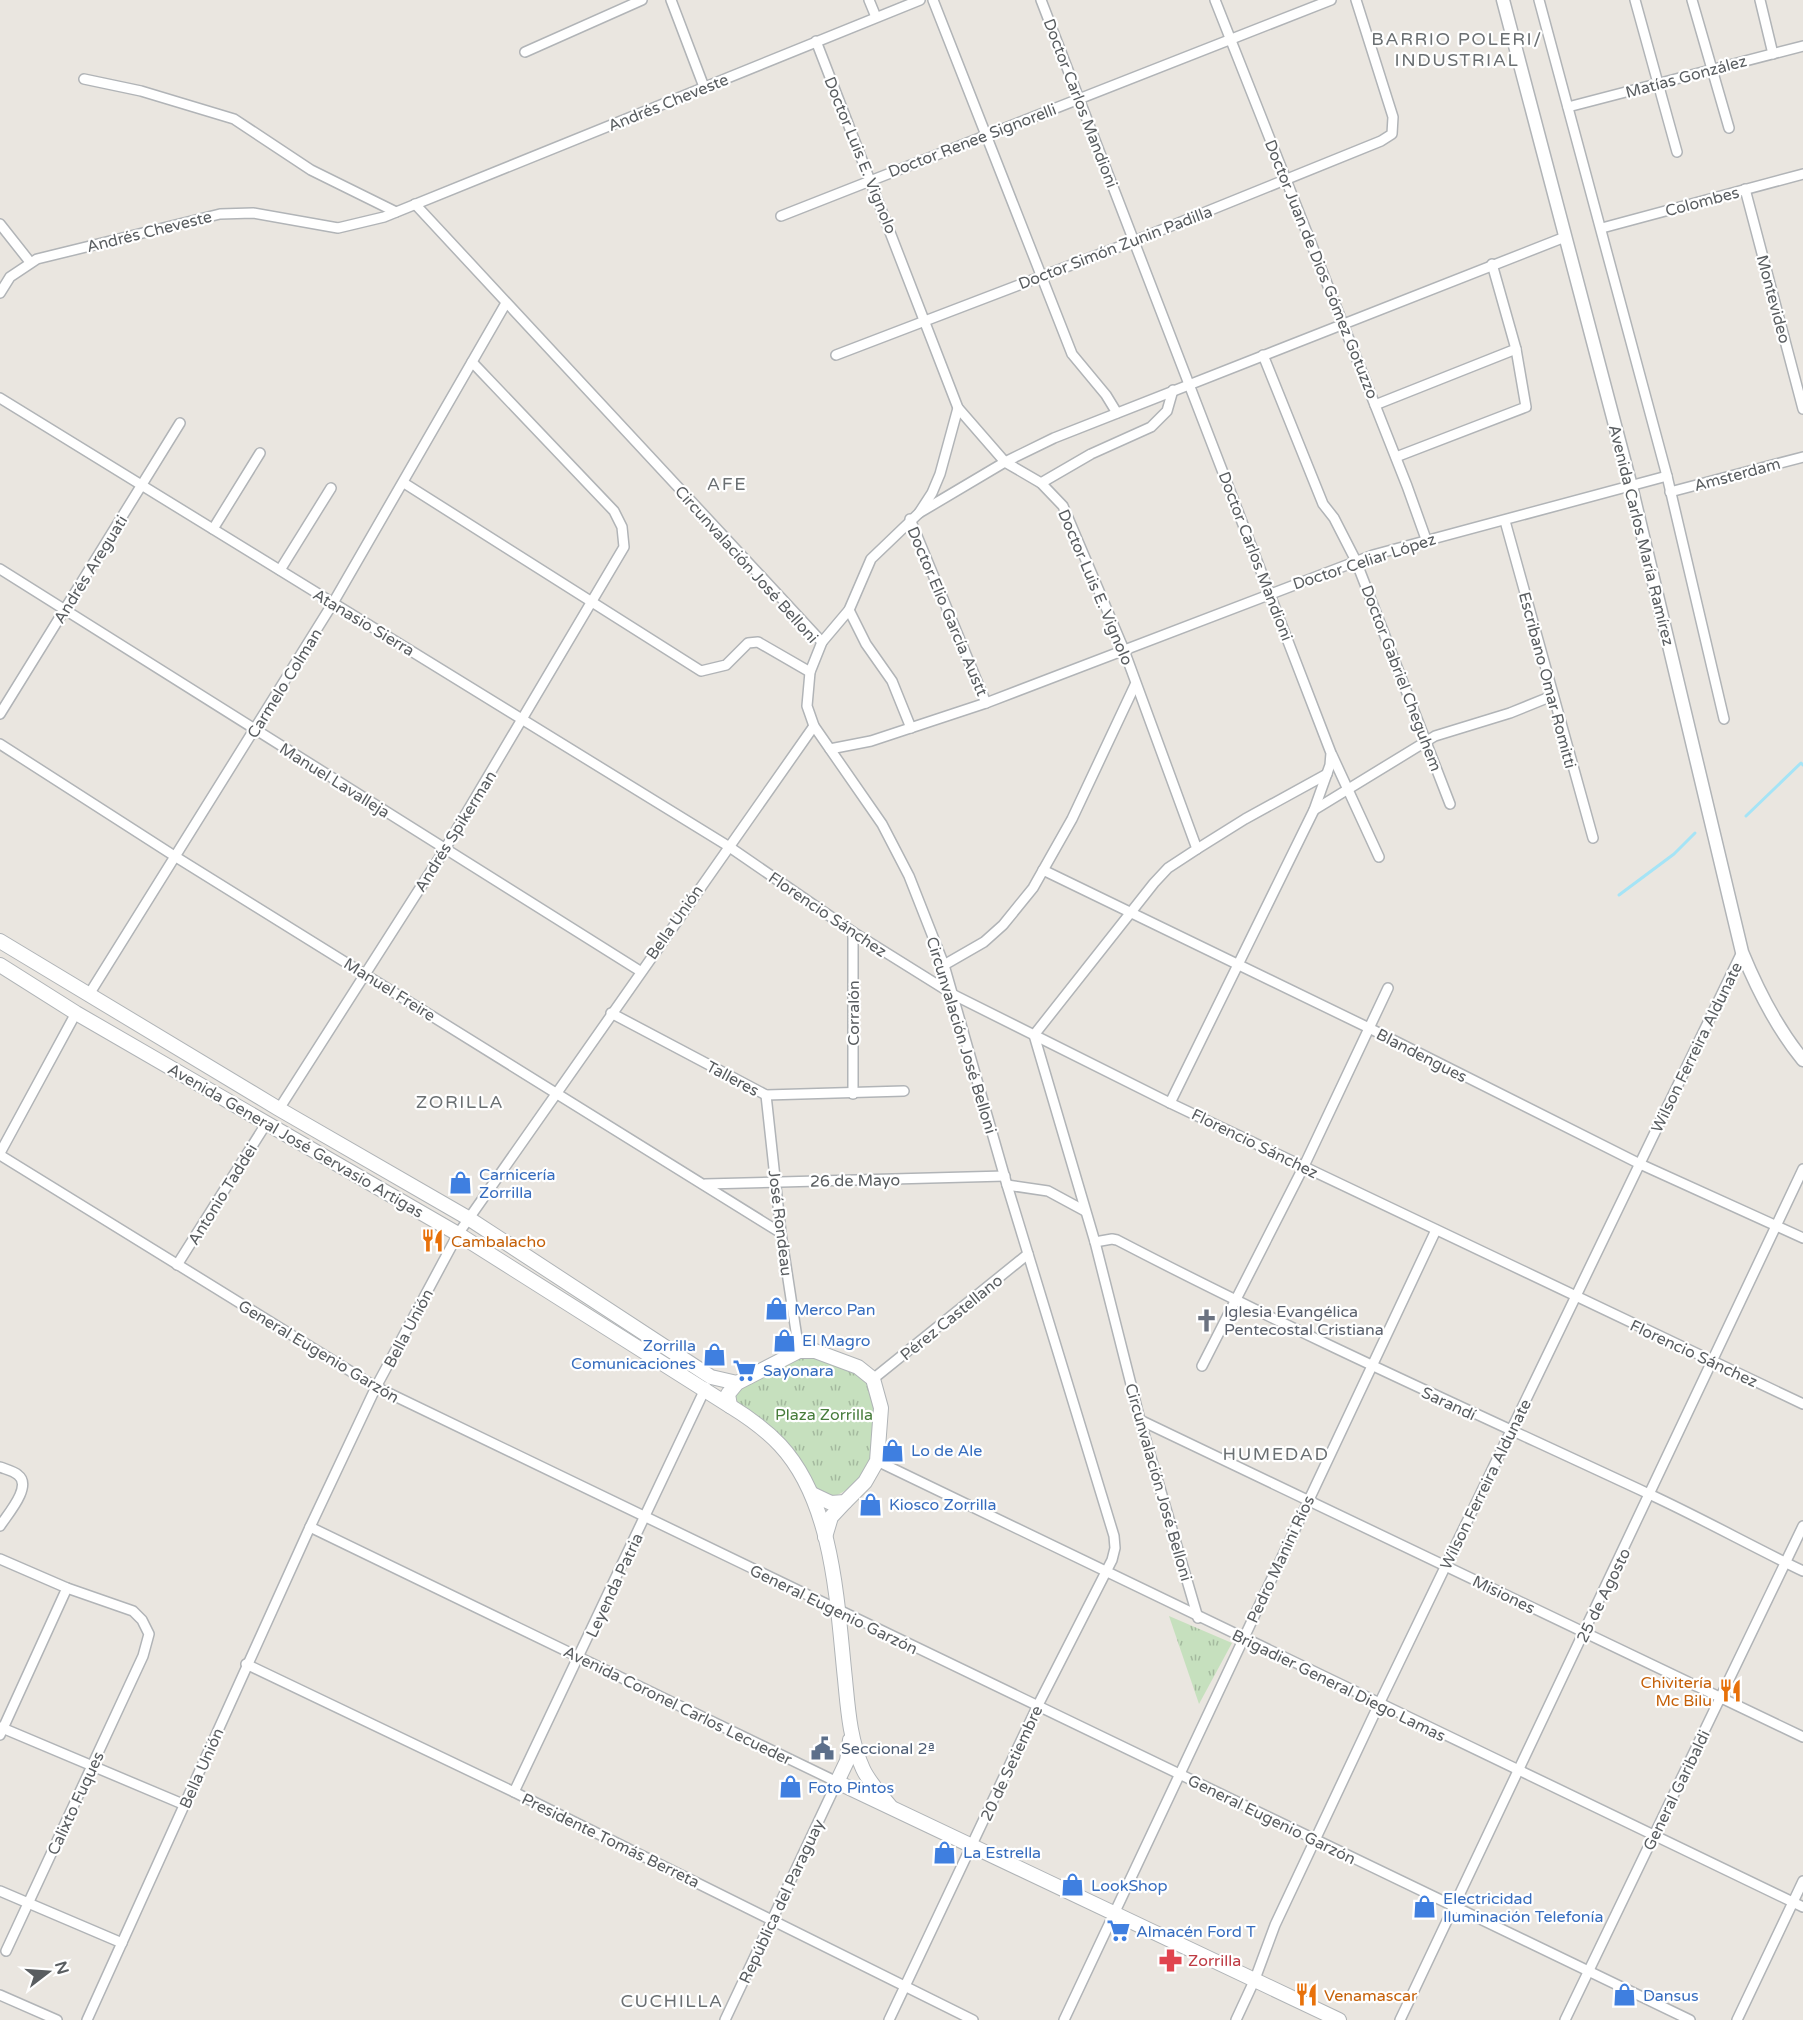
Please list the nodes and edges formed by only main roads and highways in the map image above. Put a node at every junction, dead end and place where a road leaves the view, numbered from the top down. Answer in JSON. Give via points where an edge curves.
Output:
{"nodes":[{"id":1,"x":0,"y":941,"type":"edge"},
{"id":2,"x":0,"y":965,"type":"edge"},
{"id":3,"x":737,"y":1383,"type":"junction"},
{"id":4,"x":730,"y":1406,"type":"junction"},
{"id":5,"x":812,"y":1494,"type":"junction"},
{"id":6,"x":845,"y":1502,"type":"junction"},
{"id":7,"x":825,"y":1537,"type":"junction"},
{"id":8,"x":851,"y":1732,"type":"junction"},
{"id":9,"x":890,"y":1806,"type":"junction"},
{"id":10,"x":1339,"y":2020,"type":"edge"}],
"edges":[{"from":1,"to":3,"type":"main road","name":"Avenida General José Gervasio Artigas","via":[[468,1218],[711,1377]]},
{"from":2,"to":4,"type":"main road","name":"Avenida General José Gervasio Artigas","via":[[458,1234]]},
{"from":3,"to":4,"type":"main road","via":[[728,1395]]},
{"from":3,"to":6,"type":"main road","via":[[799,1351],[815,1351],[858,1366],[873,1379],[880,1408],[877,1461],[865,1482]]},
{"from":4,"to":5,"type":"main road","name":"Avenida General José Gervasio Artigas","via":[[781,1446]]},
{"from":5,"to":6,"type":"main road","via":[[831,1503]]},
{"from":5,"to":7,"type":"main road"},
{"from":6,"to":7,"type":"main road","via":[[831,1517]]},
{"from":7,"to":8,"type":"main road"},
{"from":8,"to":9,"type":"main road","via":[[863,1770]]},
{"from":8,"to":9,"type":"main road","name":"Avenida Coronel Carlos Lecueder","via":[[849,1751],[837,1782]]},
{"from":9,"to":10,"type":"main road","name":"Avenida Coronel Carlos Lecueder"}]}
